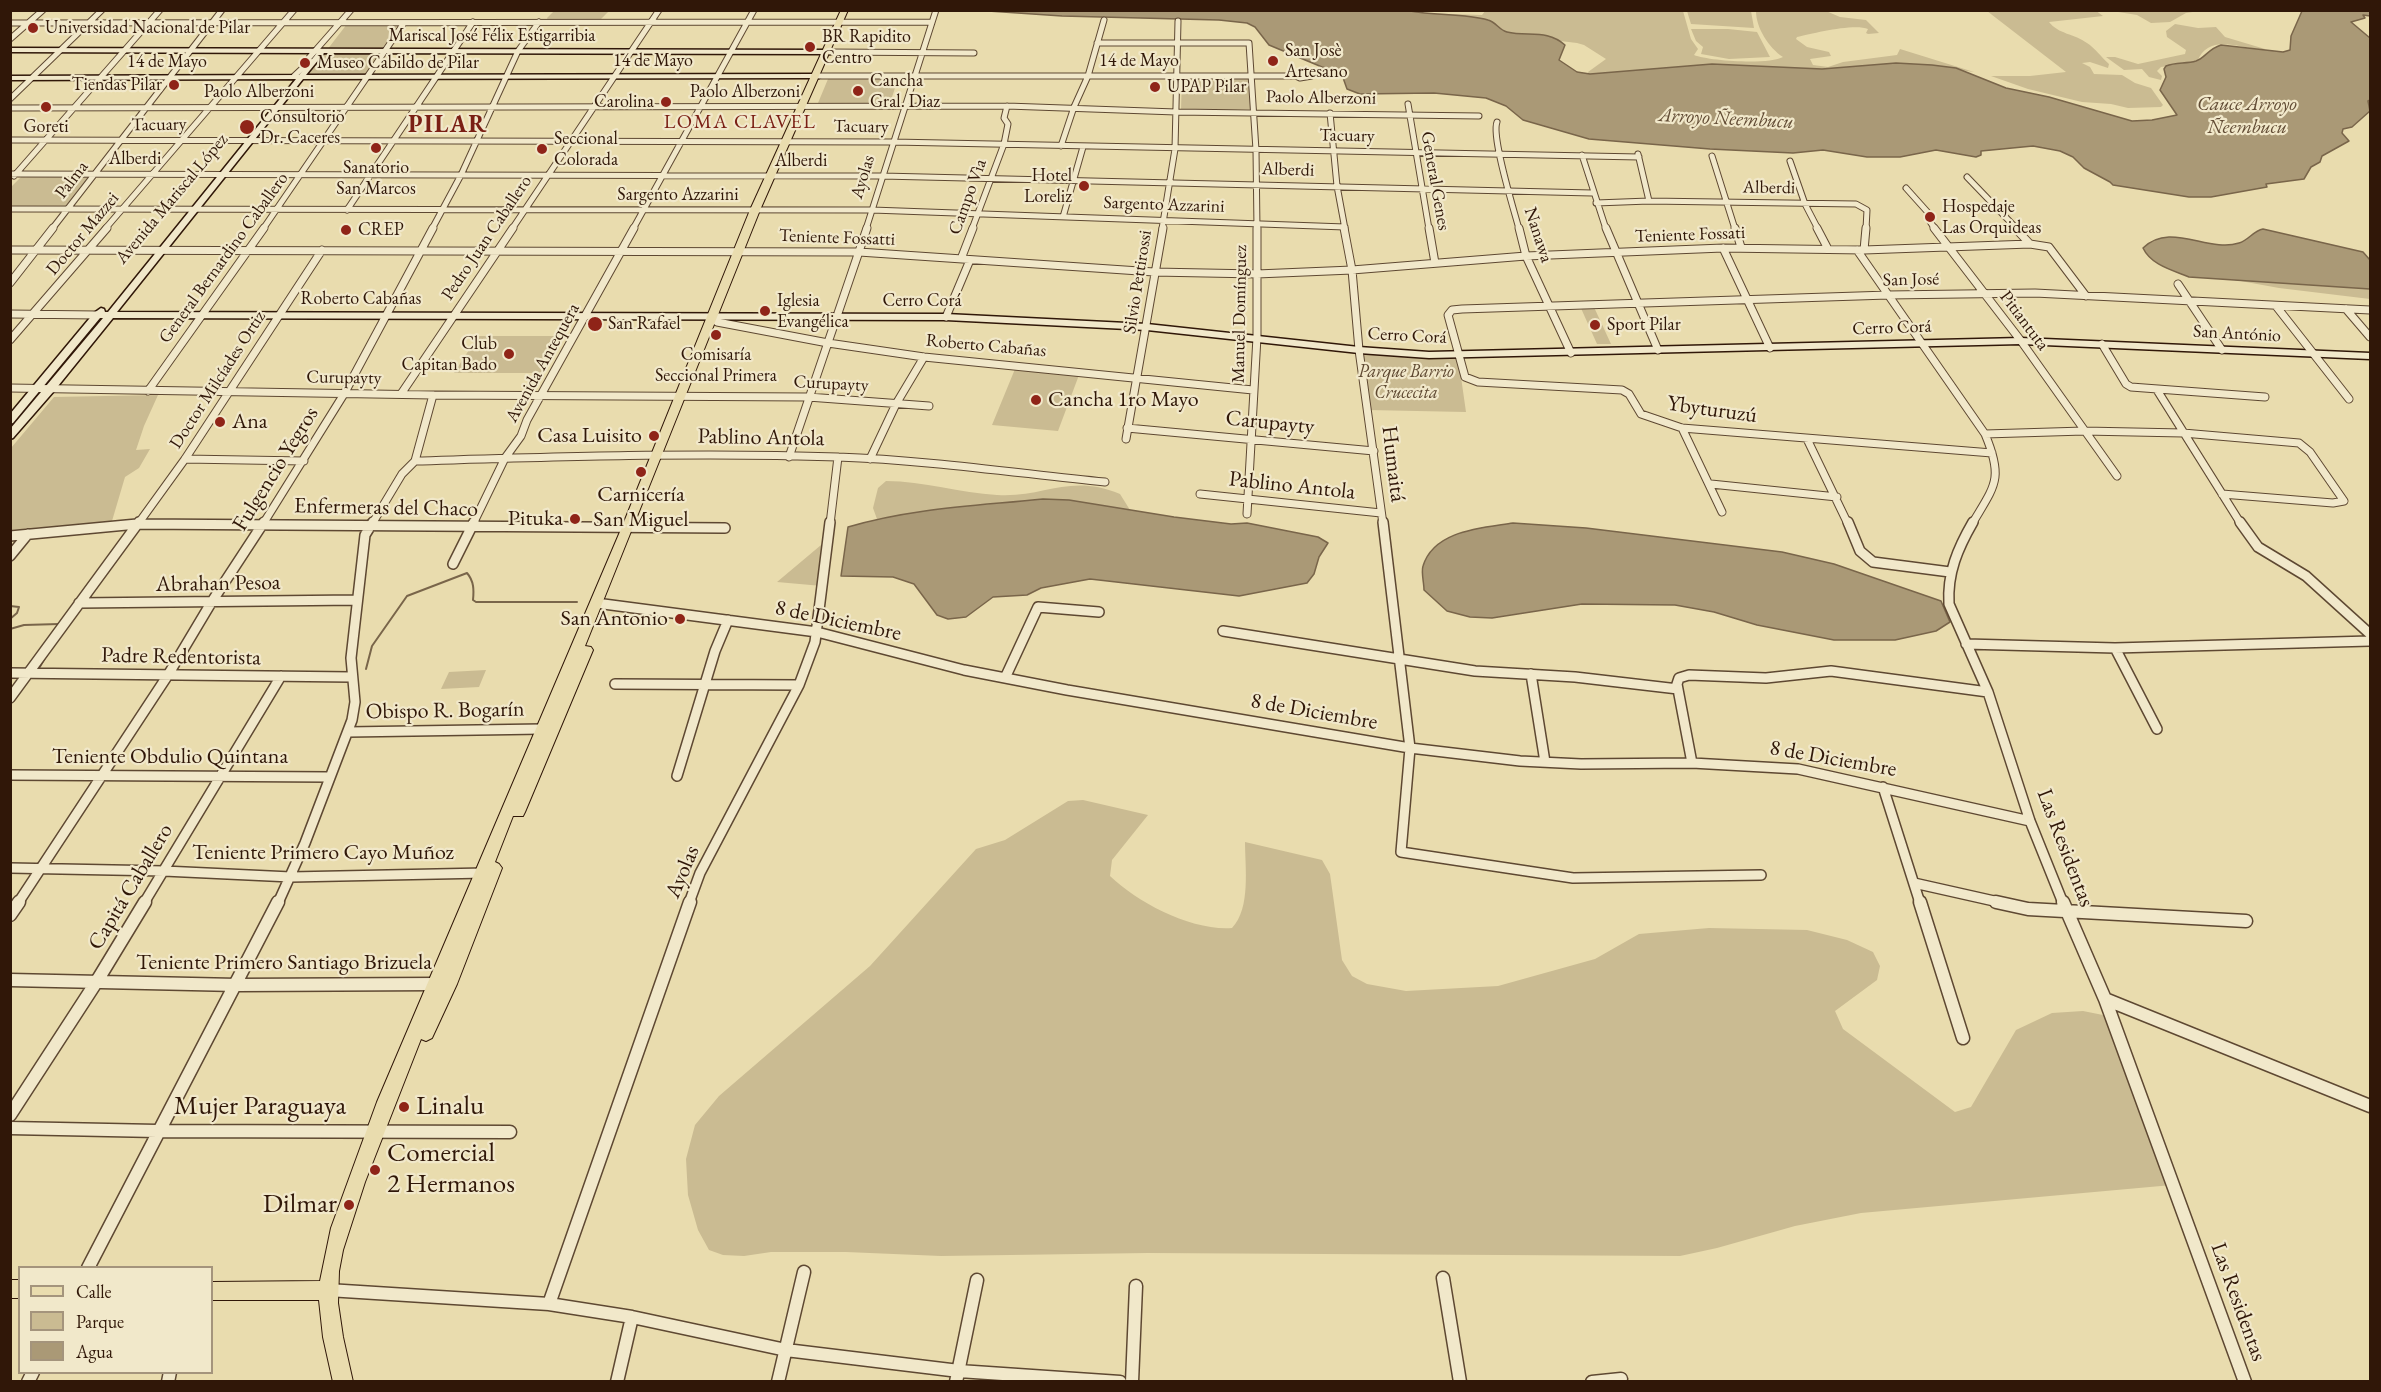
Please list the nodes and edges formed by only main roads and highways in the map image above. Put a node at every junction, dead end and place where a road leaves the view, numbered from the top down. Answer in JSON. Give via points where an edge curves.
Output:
{"nodes":[{"id":1,"x":849,"y":10,"type":"edge"},
{"id":2,"x":843,"y":18,"type":"edge"},
{"id":3,"x":10,"y":50,"type":"edge"},
{"id":4,"x":318,"y":51,"type":"junction"},
{"id":5,"x":828,"y":52,"type":"junction"},
{"id":6,"x":298,"y":76,"type":"junction"},
{"id":7,"x":817,"y":76,"type":"junction"},
{"id":8,"x":10,"y":78,"type":"edge"},
{"id":9,"x":157,"y":251,"type":"junction"},
{"id":10,"x":97,"y":315,"type":"junction"},
{"id":11,"x":108,"y":315,"type":"junction"},
{"id":12,"x":716,"y":318,"type":"junction"},
{"id":13,"x":2102,"y":344,"type":"joint"},
{"id":14,"x":2370,"y":356,"type":"edge"},
{"id":15,"x":10,"y":421,"type":"edge"},
{"id":16,"x":10,"y":436,"type":"edge"},
{"id":17,"x":601,"y":603,"type":"junction"},
{"id":18,"x":487,"y":873,"type":"junction"},
{"id":19,"x":328,"y":1290,"type":"junction"},
{"id":20,"x":213,"y":1291,"type":"edge"},
{"id":21,"x":343,"y":1382,"type":"edge"}],
"edges":[{"from":1,"to":2,"type":"main road"},
{"from":2,"to":5,"type":"main road"},
{"from":3,"to":4,"type":"main road","name":"Mariscal José Félix Estigarribia"},
{"from":4,"to":5,"type":"main road","name":"Mariscal José Félix Estigarribia"},
{"from":4,"to":6,"type":"main road","name":"Avenida Mariscal López"},
{"from":5,"to":7,"type":"main road"},
{"from":6,"to":7,"type":"main road","name":"14 de Mayo"},
{"from":6,"to":8,"type":"main road","name":"14 de Mayo"},
{"from":6,"to":9,"type":"main road","name":"Avenida Mariscal López"},
{"from":7,"to":12,"type":"main road"},
{"from":9,"to":10,"type":"main road","name":"Avenida Mariscal López"},
{"from":9,"to":11,"type":"main road","name":"Avenida Mariscal López"},
{"from":10,"to":11,"type":"main road","name":"Roberto Cabañas"},
{"from":10,"to":15,"type":"main road","name":"Avenida Mariscal López"},
{"from":11,"to":12,"type":"main road","name":"Roberto Cabañas"},
{"from":11,"to":16,"type":"main road","name":"Avenida Mariscal López"},
{"from":12,"to":13,"type":"main road","name":"Cerro Corá","via":[[946,317],[1147,327],[1359,350],[1460,355],[2021,341]]},
{"from":12,"to":17,"type":"main road"},
{"from":13,"to":14,"type":"main road","name":"San António"},
{"from":17,"to":18,"type":"main road"},
{"from":17,"to":18,"type":"main road","via":[[542,729]]},
{"from":18,"to":19,"type":"main road","via":[[444,984],[393,1103],[379,1126],[339,1232]]},
{"from":19,"to":20,"type":"main road"},
{"from":19,"to":21,"type":"main road"}]}
